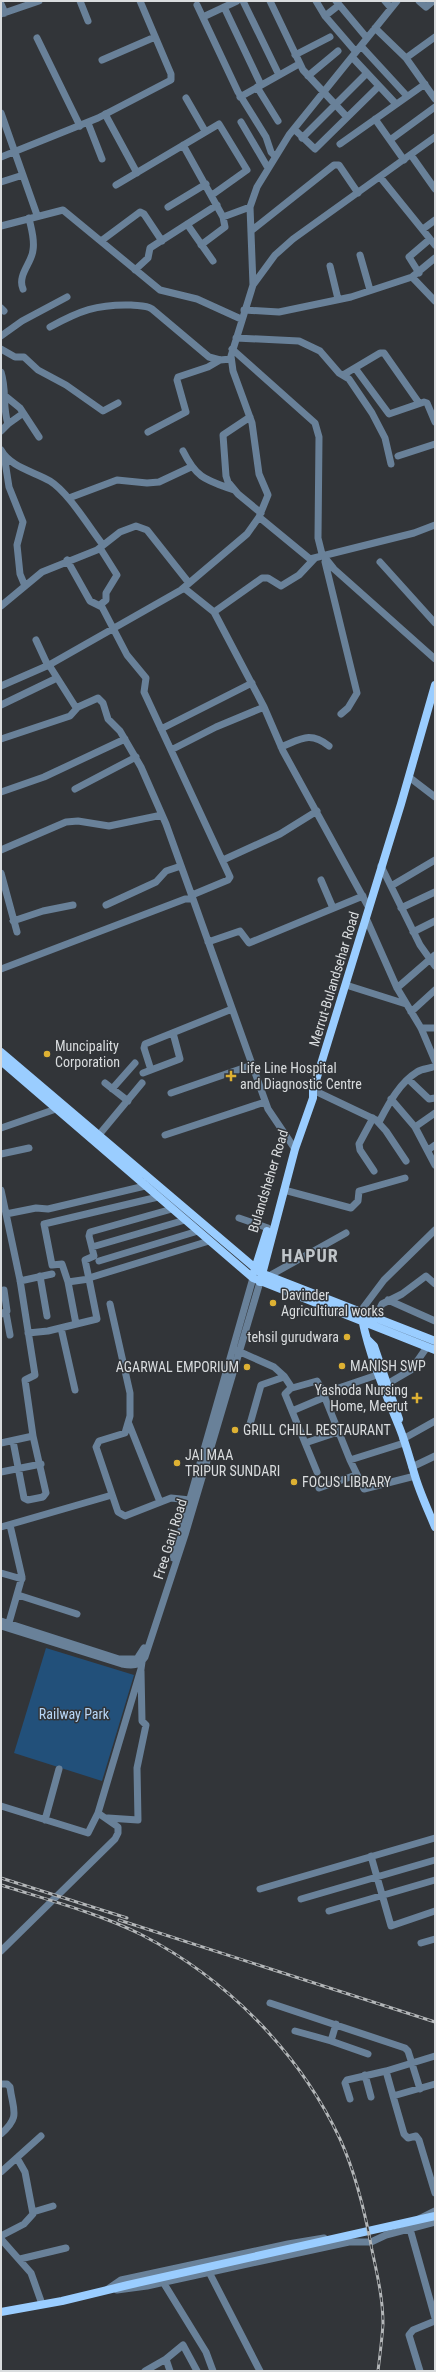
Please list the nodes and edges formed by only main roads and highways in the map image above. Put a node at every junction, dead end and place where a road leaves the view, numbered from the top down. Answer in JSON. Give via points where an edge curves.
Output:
{"nodes":[{"id":1,"x":435,"y":685,"type":"edge"},
{"id":2,"x":1,"y":1052,"type":"edge"},
{"id":3,"x":1,"y":1061,"type":"edge"},
{"id":4,"x":313,"y":1091,"type":"joint"},
{"id":5,"x":294,"y":1146,"type":"junction"},
{"id":6,"x":262,"y":1272,"type":"junction"},
{"id":7,"x":256,"y":1280,"type":"junction"},
{"id":8,"x":314,"y":1299,"type":"junction"},
{"id":9,"x":360,"y":1312,"type":"junction"},
{"id":10,"x":362,"y":1323,"type":"junction"},
{"id":11,"x":368,"y":1340,"type":"junction"},
{"id":12,"x":435,"y":1341,"type":"edge"},
{"id":13,"x":431,"y":1348,"type":"edge"},
{"id":14,"x":400,"y":1428,"type":"junction"},
{"id":15,"x":435,"y":1527,"type":"edge"},
{"id":16,"x":435,"y":2216,"type":"edge"},
{"id":17,"x":1,"y":2312,"type":"edge"}],
"edges":[{"from":1,"to":4,"type":"main road","name":"Merrut-Bulandsehar Road"},
{"from":2,"to":6,"type":"main road"},
{"from":3,"to":7,"type":"main road"},
{"from":4,"to":5,"type":"main road","name":"Bulandsheher Road"},
{"from":5,"to":6,"type":"main road"},
{"from":5,"to":6,"type":"main road","name":"Bulandsheher Road","via":[[268,1228]]},
{"from":6,"to":7,"type":"main road"},
{"from":6,"to":8,"type":"main road"},
{"from":7,"to":8,"type":"main road"},
{"from":8,"to":9,"type":"main road"},
{"from":8,"to":10,"type":"main road"},
{"from":9,"to":10,"type":"main road"},
{"from":9,"to":12,"type":"main road"},
{"from":10,"to":11,"type":"main road"},
{"from":10,"to":13,"type":"main road"},
{"from":11,"to":14,"type":"main road","via":[[377,1375]]},
{"from":11,"to":14,"type":"main road","via":[[374,1346],[398,1415]]},
{"from":14,"to":15,"type":"main road","via":[[413,1472]]},
{"from":16,"to":17,"type":"main road","via":[[128,2284],[87,2296]]}]}
